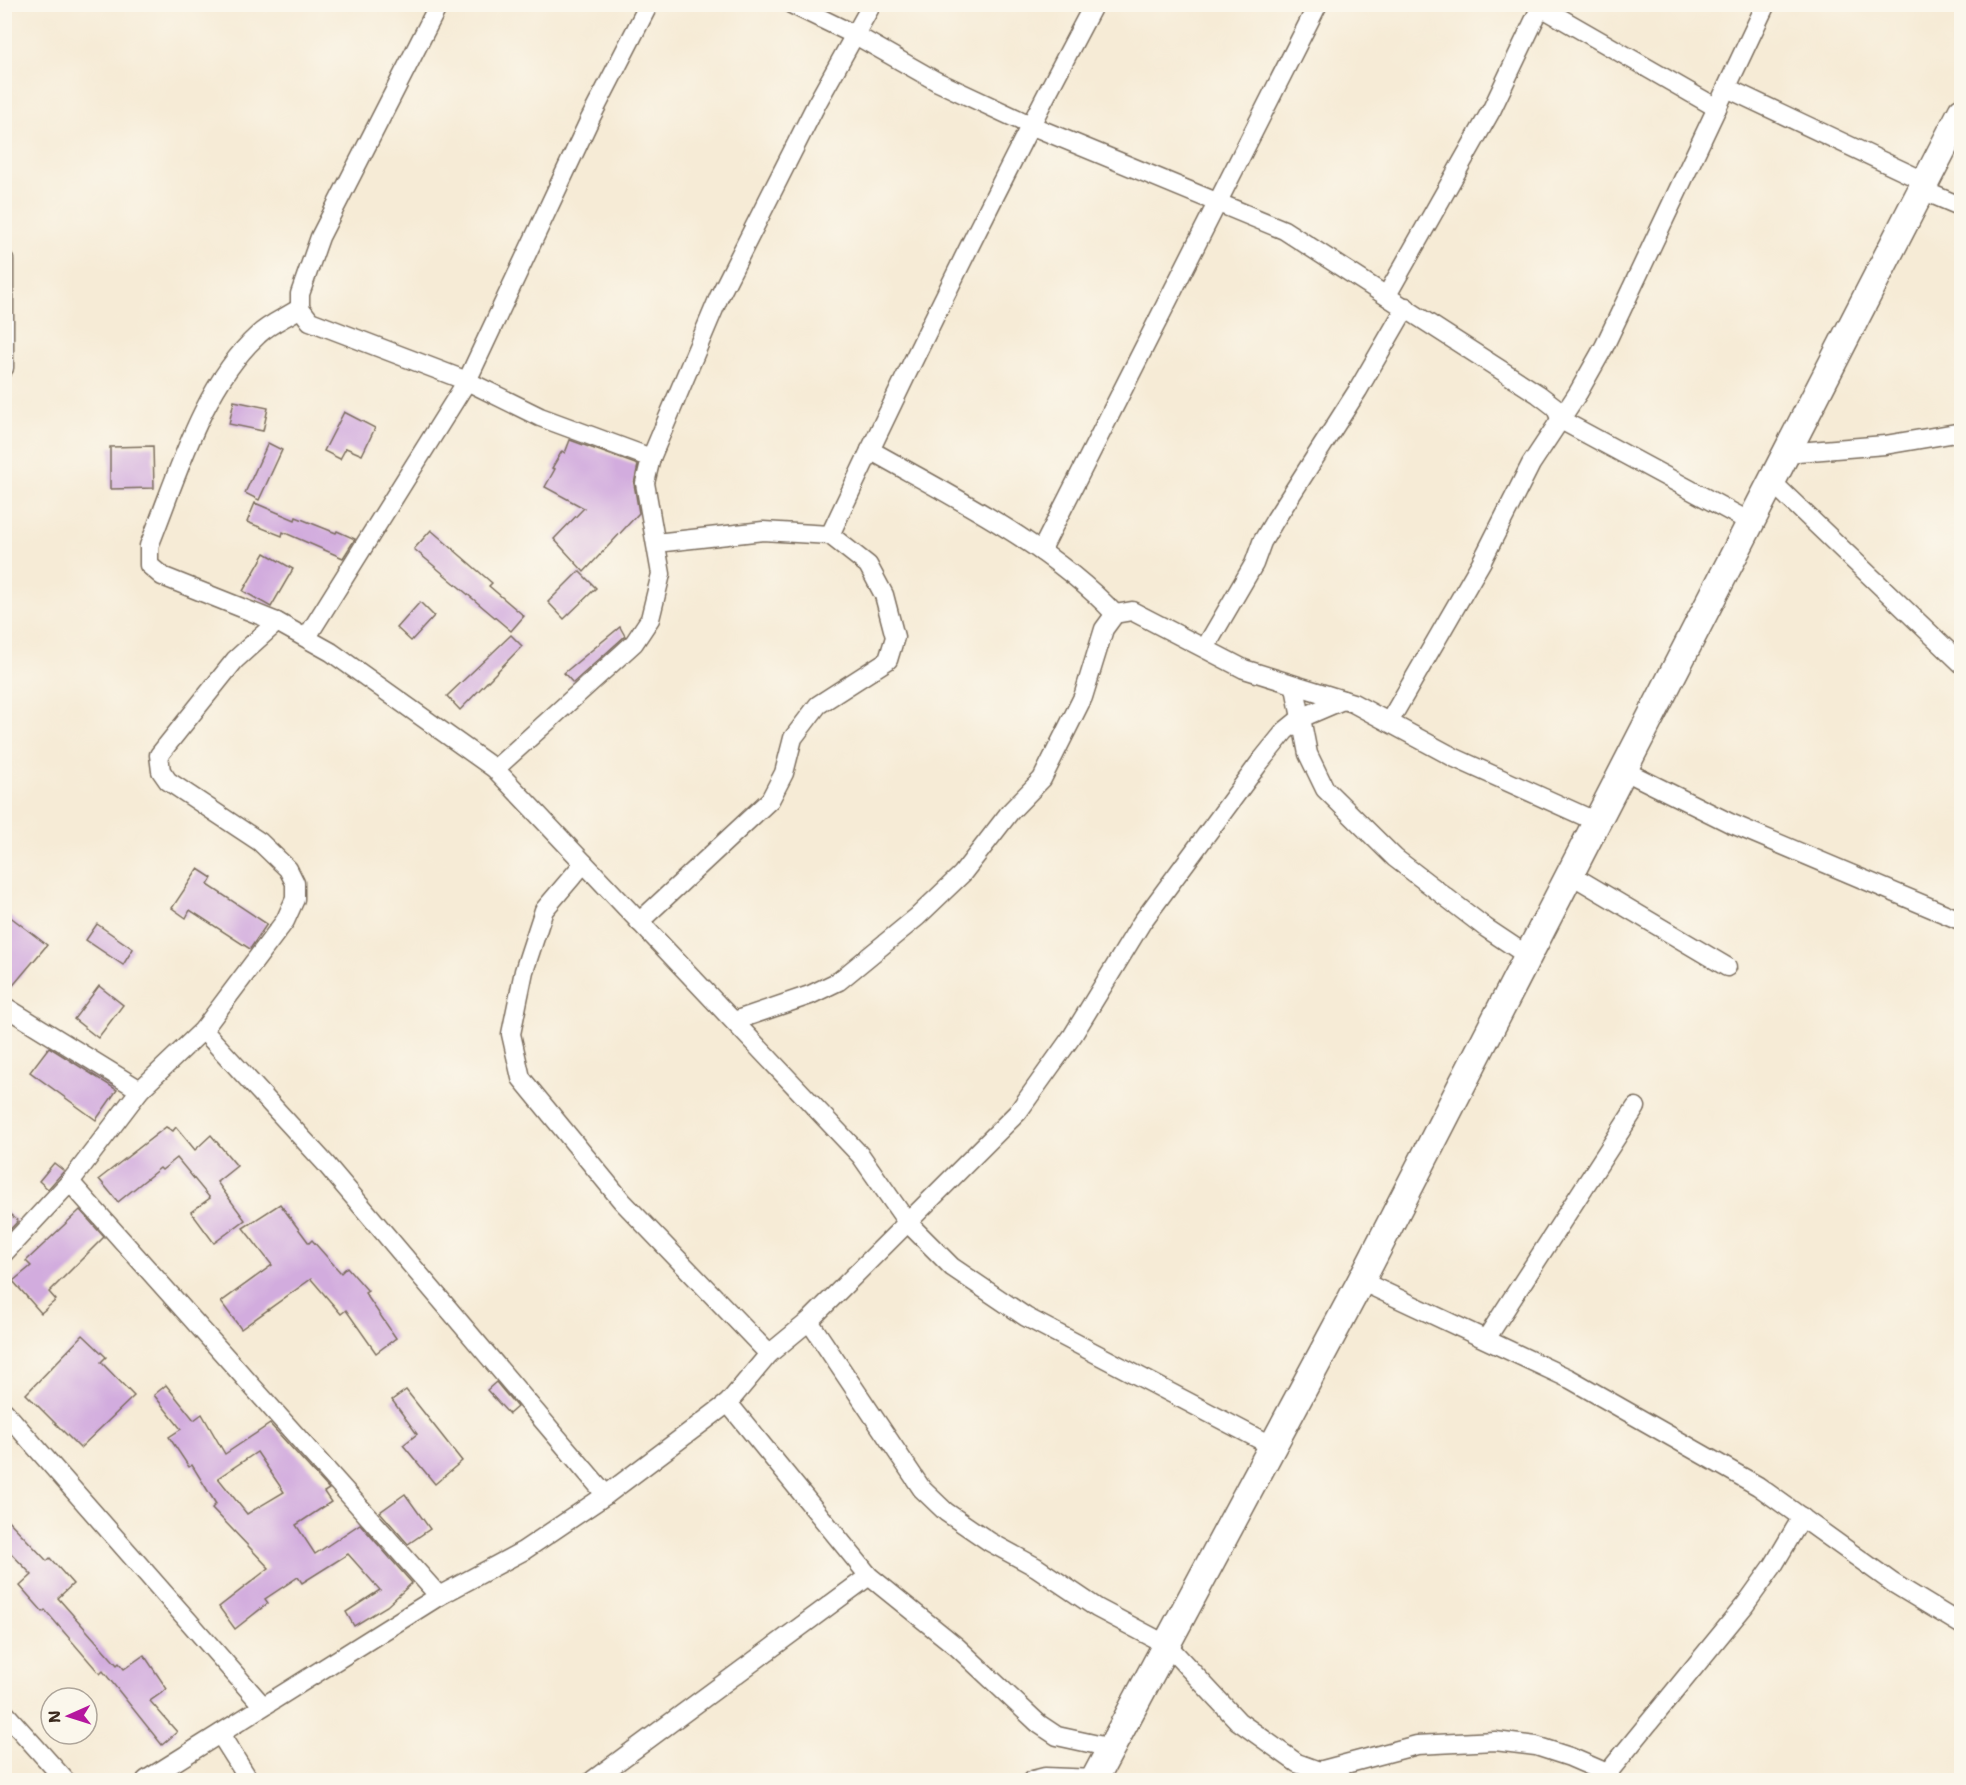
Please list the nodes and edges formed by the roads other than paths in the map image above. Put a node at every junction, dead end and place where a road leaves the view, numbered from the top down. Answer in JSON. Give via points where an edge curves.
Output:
{"nodes":[{"id":1,"x":439,"y":4,"type":"edge"},
{"id":2,"x":649,"y":4,"type":"edge"},
{"id":3,"x":791,"y":4,"type":"edge"},
{"id":4,"x":873,"y":4,"type":"edge"},
{"id":5,"x":1094,"y":4,"type":"edge"},
{"id":6,"x":1318,"y":4,"type":"edge"},
{"id":7,"x":1766,"y":4,"type":"edge"},
{"id":8,"x":1541,"y":6,"type":"edge"},
{"id":9,"x":857,"y":36,"type":"junction"},
{"id":10,"x":1727,"y":88,"type":"junction"},
{"id":11,"x":1717,"y":108,"type":"junction"},
{"id":12,"x":1962,"y":111,"type":"edge"},
{"id":13,"x":1030,"y":125,"type":"junction"},
{"id":14,"x":1924,"y":186,"type":"junction"},
{"id":15,"x":1216,"y":201,"type":"junction"},
{"id":16,"x":1962,"y":207,"type":"edge"},
{"id":17,"x":4,"y":259,"type":"edge"},
{"id":18,"x":1387,"y":295,"type":"junction"},
{"id":19,"x":1406,"y":307,"type":"junction"},
{"id":20,"x":300,"y":308,"type":"junction"},
{"id":21,"x":4,"y":368,"type":"edge"},
{"id":22,"x":467,"y":381,"type":"junction"},
{"id":23,"x":1561,"y":420,"type":"junction"},
{"id":24,"x":1962,"y":432,"type":"edge"},
{"id":25,"x":870,"y":450,"type":"junction"},
{"id":26,"x":1785,"y":453,"type":"junction"},
{"id":27,"x":651,"y":458,"type":"junction"},
{"id":28,"x":1771,"y":482,"type":"junction"},
{"id":29,"x":1750,"y":522,"type":"junction"},
{"id":30,"x":830,"y":535,"type":"junction"},
{"id":31,"x":656,"y":543,"type":"junction"},
{"id":32,"x":1041,"y":551,"type":"junction"},
{"id":33,"x":1115,"y":614,"type":"junction"},
{"id":34,"x":277,"y":622,"type":"junction"},
{"id":35,"x":307,"y":637,"type":"junction"},
{"id":36,"x":1205,"y":648,"type":"junction"},
{"id":37,"x":1962,"y":664,"type":"edge"},
{"id":38,"x":1295,"y":687,"type":"junction"},
{"id":39,"x":1343,"y":700,"type":"junction"},
{"id":40,"x":1301,"y":718,"type":"junction"},
{"id":41,"x":1389,"y":722,"type":"junction"},
{"id":42,"x":495,"y":769,"type":"junction"},
{"id":43,"x":1623,"y":770,"type":"junction"},
{"id":44,"x":1597,"y":822,"type":"junction"},
{"id":45,"x":584,"y":863,"type":"junction"},
{"id":46,"x":1570,"y":874,"type":"junction"},
{"id":47,"x":1962,"y":921,"type":"edge"},
{"id":48,"x":639,"y":922,"type":"junction"},
{"id":49,"x":1528,"y":956,"type":"junction"},
{"id":50,"x":1727,"y":967,"type":"dead end"},
{"id":51,"x":4,"y":1006,"type":"edge"},
{"id":52,"x":734,"y":1021,"type":"junction"},
{"id":53,"x":203,"y":1030,"type":"junction"},
{"id":54,"x":140,"y":1090,"type":"junction"},
{"id":55,"x":1636,"y":1107,"type":"dead end"},
{"id":56,"x":70,"y":1182,"type":"junction"},
{"id":57,"x":907,"y":1222,"type":"junction"},
{"id":58,"x":4,"y":1253,"type":"edge"},
{"id":59,"x":1361,"y":1281,"type":"junction"},
{"id":60,"x":809,"y":1321,"type":"junction"},
{"id":61,"x":1485,"y":1339,"type":"junction"},
{"id":62,"x":769,"y":1354,"type":"junction"},
{"id":63,"x":728,"y":1403,"type":"junction"},
{"id":64,"x":4,"y":1411,"type":"edge"},
{"id":65,"x":1272,"y":1446,"type":"junction"},
{"id":66,"x":606,"y":1495,"type":"junction"},
{"id":67,"x":1802,"y":1517,"type":"junction"},
{"id":68,"x":869,"y":1576,"type":"junction"},
{"id":69,"x":439,"y":1596,"type":"junction"},
{"id":70,"x":1962,"y":1625,"type":"edge"},
{"id":71,"x":1167,"y":1645,"type":"junction"},
{"id":72,"x":263,"y":1706,"type":"junction"},
{"id":73,"x":4,"y":1712,"type":"edge"},
{"id":74,"x":220,"y":1734,"type":"junction"},
{"id":75,"x":1112,"y":1748,"type":"junction"},
{"id":76,"x":1605,"y":1777,"type":"edge"},
{"id":77,"x":65,"y":1780,"type":"edge"},
{"id":78,"x":146,"y":1780,"type":"edge"},
{"id":79,"x":249,"y":1780,"type":"edge"},
{"id":80,"x":593,"y":1780,"type":"edge"},
{"id":81,"x":1033,"y":1780,"type":"edge"},
{"id":82,"x":1094,"y":1780,"type":"edge"}],
"edges":[{"from":1,"to":20,"type":"street","via":[[320,237],[300,294]]},
{"from":2,"to":22,"type":"street","via":[[590,119]]},
{"from":3,"to":9,"type":"street"},
{"from":4,"to":9,"type":"street"},
{"from":5,"to":13,"type":"street"},
{"from":6,"to":15,"type":"street"},
{"from":7,"to":10,"type":"street"},
{"from":8,"to":11,"type":"street"},
{"from":8,"to":18,"type":"street","via":[[1492,109]]},
{"from":9,"to":13,"type":"street","via":[[936,81]]},
{"from":9,"to":27,"type":"street","via":[[817,103],[719,297]]},
{"from":10,"to":11,"type":"street"},
{"from":10,"to":14,"type":"street"},
{"from":11,"to":23,"type":"street","via":[[1604,347]]},
{"from":12,"to":14,"type":"main road"},
{"from":13,"to":15,"type":"street"},
{"from":13,"to":25,"type":"street"},
{"from":14,"to":16,"type":"street"},
{"from":14,"to":26,"type":"main road"},
{"from":15,"to":18,"type":"street","via":[[1284,230]]},
{"from":15,"to":32,"type":"street"},
{"from":17,"to":21,"type":"street"},
{"from":18,"to":19,"type":"street"},
{"from":19,"to":23,"type":"street","via":[[1538,394],[1555,407]]},
{"from":19,"to":36,"type":"street","via":[[1262,542],[1254,564]]},
{"from":20,"to":22,"type":"street","via":[[310,321]]},
{"from":20,"to":34,"type":"street","via":[[260,333],[213,390],[148,546],[148,565],[162,576]]},
{"from":22,"to":27,"type":"street","via":[[540,417]]},
{"from":22,"to":35,"type":"street"},
{"from":23,"to":29,"type":"street"},
{"from":23,"to":41,"type":"street","via":[[1531,464],[1482,561]]},
{"from":24,"to":26,"type":"street","via":[[1885,445]]},
{"from":25,"to":30,"type":"street"},
{"from":25,"to":32,"type":"street"},
{"from":26,"to":28,"type":"main road"},
{"from":27,"to":31,"type":"street","via":[[645,483]]},
{"from":28,"to":29,"type":"main road"},
{"from":28,"to":37,"type":"street"},
{"from":29,"to":43,"type":"main road"},
{"from":30,"to":31,"type":"street","via":[[763,531]]},
{"from":30,"to":48,"type":"street","via":[[868,565],[884,595],[895,637],[888,660],[818,705],[793,738],[784,773],[770,800]]},
{"from":31,"to":42,"type":"street","via":[[661,574],[650,619],[634,643]]},
{"from":32,"to":33,"type":"street","via":[[1087,584]]},
{"from":33,"to":36,"type":"street","via":[[1132,611]]},
{"from":33,"to":52,"type":"street","via":[[1104,629],[1083,697],[1042,779],[1010,812],[962,874],[839,981]]},
{"from":34,"to":35,"type":"street"},
{"from":34,"to":53,"type":"street","via":[[235,660],[159,755],[161,771],[168,781],[260,842],[288,869],[295,883],[295,899],[285,921]]},
{"from":35,"to":42,"type":"street"},
{"from":36,"to":38,"type":"street","via":[[1244,669]]},
{"from":38,"to":39,"type":"street"},
{"from":38,"to":40,"type":"street"},
{"from":39,"to":40,"type":"street"},
{"from":39,"to":41,"type":"street"},
{"from":40,"to":49,"type":"street","via":[[1308,754],[1325,789],[1346,812],[1395,858]]},
{"from":40,"to":57,"type":"street","via":[[1285,730],[1260,762],[1142,922],[1072,1035],[1018,1112]]},
{"from":41,"to":44,"type":"street","via":[[1455,758]]},
{"from":42,"to":45,"type":"street"},
{"from":43,"to":44,"type":"main road"},
{"from":43,"to":47,"type":"street","via":[[1730,824]]},
{"from":44,"to":46,"type":"main road"},
{"from":45,"to":48,"type":"street"},
{"from":45,"to":62,"type":"street","via":[[544,910],[524,971],[511,1034],[521,1078],[622,1201]]},
{"from":46,"to":49,"type":"main road"},
{"from":46,"to":50,"type":"street"},
{"from":48,"to":52,"type":"street"},
{"from":49,"to":59,"type":"main road"},
{"from":51,"to":54,"type":"street"},
{"from":52,"to":57,"type":"street","via":[[861,1156]]},
{"from":53,"to":54,"type":"street"},
{"from":53,"to":66,"type":"street","via":[[325,1163]]},
{"from":54,"to":56,"type":"street"},
{"from":55,"to":61,"type":"street"},
{"from":56,"to":58,"type":"street"},
{"from":56,"to":69,"type":"street"},
{"from":57,"to":60,"type":"street"},
{"from":57,"to":65,"type":"street","via":[[952,1267],[1026,1317]]},
{"from":59,"to":61,"type":"street"},
{"from":59,"to":65,"type":"main road"},
{"from":60,"to":62,"type":"street"},
{"from":60,"to":71,"type":"street","via":[[922,1489],[946,1512],[1097,1608]]},
{"from":61,"to":67,"type":"street","via":[[1590,1390],[1758,1486]]},
{"from":62,"to":63,"type":"street"},
{"from":63,"to":66,"type":"street"},
{"from":63,"to":68,"type":"street"},
{"from":64,"to":72,"type":"street"},
{"from":65,"to":71,"type":"main road"},
{"from":66,"to":69,"type":"street","via":[[523,1551]]},
{"from":67,"to":70,"type":"street","via":[[1893,1583]]},
{"from":67,"to":76,"type":"street","via":[[1744,1605]]},
{"from":68,"to":75,"type":"street","via":[[957,1647],[1040,1724],[1057,1736]]},
{"from":68,"to":80,"type":"street"},
{"from":69,"to":72,"type":"street"},
{"from":71,"to":75,"type":"main road"},
{"from":71,"to":76,"type":"street","via":[[1238,1721],[1297,1763],[1319,1772],[1417,1745],[1495,1741],[1536,1746],[1570,1757]]},
{"from":72,"to":74,"type":"street"},
{"from":73,"to":77,"type":"street"},
{"from":74,"to":78,"type":"street"},
{"from":74,"to":79,"type":"street"},
{"from":75,"to":82,"type":"main road"},
{"from":81,"to":82,"type":"street"}]}
